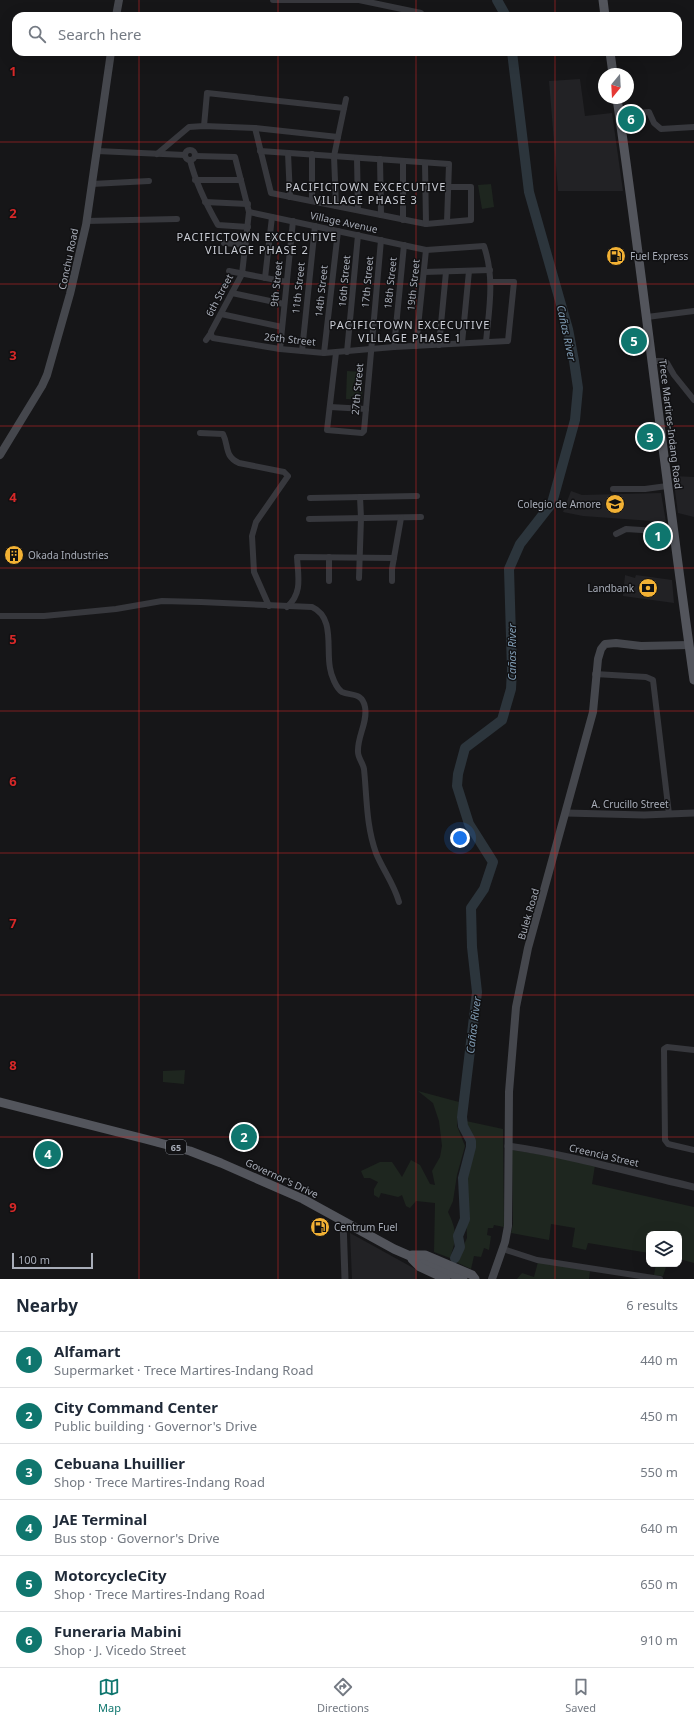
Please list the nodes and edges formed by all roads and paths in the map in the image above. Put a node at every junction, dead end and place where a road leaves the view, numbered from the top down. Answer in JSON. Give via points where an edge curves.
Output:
{"nodes":[{"id":1,"x":119,"y":0,"type":"edge"},
{"id":2,"x":273,"y":0,"type":"edge"},
{"id":3,"x":603,"y":0,"type":"edge"},
{"id":4,"x":380,"y":2,"type":"edge"},
{"id":5,"x":117,"y":12,"type":"edge"},
{"id":6,"x":417,"y":12,"type":"edge"},
{"id":7,"x":604,"y":12,"type":"edge"},
{"id":8,"x":110,"y":56,"type":"edge"},
{"id":9,"x":611,"y":56,"type":"edge"},
{"id":10,"x":612,"y":68,"type":"edge"},
{"id":11,"x":346,"y":100,"type":"dead end"},
{"id":12,"x":618,"y":104,"type":"edge"},
{"id":13,"x":344,"y":108,"type":"junction"},
{"id":14,"x":619,"y":114,"type":"junction"},
{"id":15,"x":204,"y":126,"type":"junction"},
{"id":16,"x":694,"y":127,"type":"edge"},
{"id":17,"x":255,"y":128,"type":"junction"},
{"id":18,"x":338,"y":137,"type":"junction"},
{"id":19,"x":97,"y":151,"type":"junction"},
{"id":20,"x":260,"y":151,"type":"junction"},
{"id":21,"x":288,"y":153,"type":"junction"},
{"id":22,"x":157,"y":154,"type":"junction"},
{"id":23,"x":312,"y":154,"type":"junction"},
{"id":24,"x":334,"y":156,"type":"junction"},
{"id":25,"x":190,"y":157,"type":"junction"},
{"id":26,"x":357,"y":158,"type":"junction"},
{"id":27,"x":380,"y":159,"type":"junction"},
{"id":28,"x":402,"y":161,"type":"junction"},
{"id":29,"x":425,"y":163,"type":"junction"},
{"id":30,"x":195,"y":180,"type":"junction"},
{"id":31,"x":241,"y":180,"type":"junction"},
{"id":32,"x":149,"y":181,"type":"dead end"},
{"id":33,"x":92,"y":184,"type":"junction"},
{"id":34,"x":448,"y":187,"type":"junction"},
{"id":35,"x":290,"y":196,"type":"junction"},
{"id":36,"x":312,"y":201,"type":"junction"},
{"id":37,"x":205,"y":202,"type":"junction"},
{"id":38,"x":248,"y":204,"type":"junction"},
{"id":39,"x":336,"y":206,"type":"junction"},
{"id":40,"x":358,"y":210,"type":"junction"},
{"id":41,"x":249,"y":212,"type":"junction"},
{"id":42,"x":381,"y":215,"type":"junction"},
{"id":43,"x":272,"y":217,"type":"junction"},
{"id":44,"x":177,"y":219,"type":"dead end"},
{"id":45,"x":403,"y":220,"type":"junction"},
{"id":46,"x":86,"y":221,"type":"junction"},
{"id":47,"x":293,"y":221,"type":"junction"},
{"id":48,"x":447,"y":222,"type":"junction"},
{"id":49,"x":426,"y":224,"type":"junction"},
{"id":50,"x":314,"y":226,"type":"junction"},
{"id":51,"x":248,"y":227,"type":"junction"},
{"id":52,"x":338,"y":231,"type":"junction"},
{"id":53,"x":358,"y":235,"type":"junction"},
{"id":54,"x":381,"y":240,"type":"junction"},
{"id":55,"x":224,"y":243,"type":"dead end"},
{"id":56,"x":246,"y":245,"type":"junction"},
{"id":57,"x":404,"y":245,"type":"junction"},
{"id":58,"x":426,"y":250,"type":"junction"},
{"id":59,"x":490,"y":270,"type":"junction"},
{"id":60,"x":229,"y":271,"type":"dead end"},
{"id":61,"x":469,"y":271,"type":"junction"},
{"id":62,"x":424,"y":272,"type":"junction"},
{"id":63,"x":446,"y":272,"type":"junction"},
{"id":64,"x":242,"y":274,"type":"junction"},
{"id":65,"x":265,"y":278,"type":"junction"},
{"id":66,"x":287,"y":282,"type":"junction"},
{"id":67,"x":491,"y":282,"type":"junction"},
{"id":68,"x":232,"y":293,"type":"junction"},
{"id":69,"x":284,"y":304,"type":"junction"},
{"id":70,"x":694,"y":311,"type":"edge"},
{"id":71,"x":221,"y":314,"type":"junction"},
{"id":72,"x":647,"y":317,"type":"junction"},
{"id":73,"x":282,"y":327,"type":"junction"},
{"id":74,"x":212,"y":336,"type":"junction"},
{"id":75,"x":206,"y":340,"type":"dead end"},
{"id":76,"x":486,"y":342,"type":"junction"},
{"id":77,"x":462,"y":344,"type":"junction"},
{"id":78,"x":439,"y":345,"type":"junction"},
{"id":79,"x":416,"y":346,"type":"junction"},
{"id":80,"x":394,"y":347,"type":"junction"},
{"id":81,"x":280,"y":349,"type":"junction"},
{"id":82,"x":371,"y":349,"type":"junction"},
{"id":83,"x":302,"y":351,"type":"junction"},
{"id":84,"x":336,"y":352,"type":"junction"},
{"id":85,"x":347,"y":352,"type":"junction"},
{"id":86,"x":324,"y":353,"type":"junction"},
{"id":87,"x":652,"y":361,"type":"junction"},
{"id":88,"x":694,"y":400,"type":"edge"},
{"id":89,"x":330,"y":407,"type":"junction"},
{"id":90,"x":366,"y":408,"type":"junction"},
{"id":91,"x":200,"y":433,"type":"dead end"},
{"id":92,"x":0,"y":455,"type":"edge"},
{"id":93,"x":667,"y":486,"type":"junction"},
{"id":94,"x":613,"y":489,"type":"dead end"},
{"id":95,"x":417,"y":496,"type":"dead end"},
{"id":96,"x":360,"y":497,"type":"junction"},
{"id":97,"x":310,"y":498,"type":"dead end"},
{"id":98,"x":421,"y":517,"type":"dead end"},
{"id":99,"x":361,"y":518,"type":"junction"},
{"id":100,"x":401,"y":518,"type":"junction"},
{"id":101,"x":308,"y":519,"type":"dead end"},
{"id":102,"x":673,"y":532,"type":"junction"},
{"id":103,"x":616,"y":534,"type":"dead end"},
{"id":104,"x":330,"y":557,"type":"junction"},
{"id":105,"x":359,"y":558,"type":"junction"},
{"id":106,"x":394,"y":558,"type":"junction"},
{"id":107,"x":359,"y":578,"type":"dead end"},
{"id":108,"x":329,"y":581,"type":"dead end"},
{"id":109,"x":392,"y":581,"type":"dead end"},
{"id":110,"x":269,"y":606,"type":"junction"},
{"id":111,"x":287,"y":607,"type":"junction"},
{"id":112,"x":0,"y":616,"type":"edge"},
{"id":113,"x":692,"y":645,"type":"edge"},
{"id":114,"x":595,"y":674,"type":"junction"},
{"id":115,"x":694,"y":680,"type":"edge"},
{"id":116,"x":566,"y":813,"type":"junction"},
{"id":117,"x":694,"y":813,"type":"edge"},
{"id":118,"x":669,"y":814,"type":"junction"},
{"id":119,"x":399,"y":902,"type":"dead end"},
{"id":120,"x":694,"y":1050,"type":"edge"},
{"id":121,"x":0,"y":1102,"type":"edge"},
{"id":122,"x":508,"y":1146,"type":"junction"},
{"id":123,"x":694,"y":1150,"type":"edge"},
{"id":124,"x":694,"y":1187,"type":"edge"},
{"id":125,"x":343,"y":1221,"type":"junction"},
{"id":126,"x":503,"y":1249,"type":"junction"},
{"id":127,"x":422,"y":1261,"type":"junction"},
{"id":128,"x":474,"y":1277,"type":"edge"},
{"id":129,"x":345,"y":1279,"type":"edge"},
{"id":130,"x":446,"y":1279,"type":"edge"},
{"id":131,"x":463,"y":1279,"type":"edge"},
{"id":132,"x":492,"y":1279,"type":"edge"},
{"id":133,"x":660,"y":1279,"type":"edge"}],
"edges":[{"from":1,"to":5,"type":"main road"},
{"from":2,"to":4,"type":"street"},
{"from":3,"to":7,"type":"main road"},
{"from":4,"to":6,"type":"street"},
{"from":8,"to":19,"type":"main road","name":"Conchu Road"},
{"from":9,"to":10,"type":"main road"},
{"from":11,"to":13,"type":"street"},
{"from":12,"to":14,"type":"main road","name":"Trece Martires-Indang Road"},
{"from":13,"to":15,"type":"street","via":[[207,93]]},
{"from":13,"to":18,"type":"street"},
{"from":14,"to":16,"type":"street","via":[[649,112],[654,123],[661,129]]},
{"from":14,"to":72,"type":"main road","name":"Trece Martires-Indang Road"},
{"from":15,"to":17,"type":"street"},
{"from":15,"to":22,"type":"street","via":[[189,127]]},
{"from":17,"to":18,"type":"street"},
{"from":17,"to":20,"type":"street"},
{"from":18,"to":24,"type":"street"},
{"from":19,"to":22,"type":"street"},
{"from":19,"to":33,"type":"main road","name":"Conchu Road"},
{"from":20,"to":21,"type":"street"},
{"from":20,"to":35,"type":"street","via":[[271,193]]},
{"from":21,"to":23,"type":"street"},
{"from":21,"to":35,"type":"street"},
{"from":22,"to":25,"type":"street"},
{"from":23,"to":24,"type":"street"},
{"from":23,"to":36,"type":"street"},
{"from":24,"to":26,"type":"street"},
{"from":24,"to":39,"type":"street"},
{"from":25,"to":30,"type":"street"},
{"from":25,"to":31,"type":"street","via":[[235,157]]},
{"from":26,"to":27,"type":"street"},
{"from":26,"to":40,"type":"street"},
{"from":27,"to":28,"type":"street"},
{"from":27,"to":42,"type":"street"},
{"from":28,"to":29,"type":"street"},
{"from":28,"to":45,"type":"street"},
{"from":29,"to":34,"type":"street","via":[[449,164]]},
{"from":29,"to":49,"type":"street"},
{"from":30,"to":31,"type":"street"},
{"from":30,"to":37,"type":"street"},
{"from":31,"to":38,"type":"street"},
{"from":32,"to":33,"type":"street"},
{"from":33,"to":46,"type":"main road","name":"Conchu Road"},
{"from":34,"to":48,"type":"street"},
{"from":34,"to":48,"type":"street","via":[[471,187],[471,220]]},
{"from":35,"to":36,"type":"street"},
{"from":36,"to":39,"type":"street"},
{"from":37,"to":38,"type":"street"},
{"from":37,"to":51,"type":"street","via":[[218,225]]},
{"from":38,"to":41,"type":"street"},
{"from":39,"to":40,"type":"street"},
{"from":40,"to":42,"type":"street"},
{"from":41,"to":43,"type":"street","name":"Village Avenue"},
{"from":41,"to":51,"type":"street","name":"6th Street"},
{"from":42,"to":45,"type":"street"},
{"from":43,"to":47,"type":"street","name":"Village Avenue"},
{"from":43,"to":65,"type":"street"},
{"from":44,"to":46,"type":"street"},
{"from":45,"to":49,"type":"street"},
{"from":46,"to":92,"type":"main road","name":"Conchu Road","via":[[48,375]]},
{"from":47,"to":50,"type":"street","name":"Village Avenue"},
{"from":47,"to":66,"type":"street","name":"9th Street"},
{"from":48,"to":49,"type":"street"},
{"from":50,"to":52,"type":"street","name":"Village Avenue"},
{"from":50,"to":83,"type":"street","name":"11th Street"},
{"from":51,"to":56,"type":"street","name":"6th Street"},
{"from":52,"to":53,"type":"street","name":"Village Avenue"},
{"from":52,"to":86,"type":"street","name":"14th Street"},
{"from":53,"to":54,"type":"street","name":"Village Avenue"},
{"from":53,"to":85,"type":"street","name":"16th Street"},
{"from":54,"to":57,"type":"street","name":"Village Avenue"},
{"from":54,"to":82,"type":"street","name":"17th Street"},
{"from":55,"to":56,"type":"street"},
{"from":56,"to":64,"type":"street","name":"6th Street"},
{"from":57,"to":58,"type":"street","name":"Village Avenue"},
{"from":57,"to":80,"type":"street","name":"18th Street"},
{"from":58,"to":59,"type":"street","name":"Village Avenue","via":[[484,246]]},
{"from":58,"to":62,"type":"street","name":"19th Street"},
{"from":59,"to":61,"type":"street"},
{"from":59,"to":67,"type":"street"},
{"from":60,"to":64,"type":"street"},
{"from":61,"to":63,"type":"street"},
{"from":61,"to":77,"type":"street"},
{"from":62,"to":63,"type":"street"},
{"from":62,"to":79,"type":"street","name":"19th Street"},
{"from":63,"to":78,"type":"street"},
{"from":64,"to":65,"type":"street"},
{"from":64,"to":68,"type":"street","name":"6th Street"},
{"from":65,"to":66,"type":"street"},
{"from":66,"to":69,"type":"street","name":"9th Street"},
{"from":67,"to":76,"type":"street"},
{"from":67,"to":76,"type":"street","name":"26th Street","via":[[514,282],[508,341]]},
{"from":68,"to":69,"type":"street"},
{"from":68,"to":71,"type":"street","name":"6th Street"},
{"from":69,"to":73,"type":"street","name":"9th Street"},
{"from":70,"to":72,"type":"street"},
{"from":71,"to":73,"type":"street"},
{"from":71,"to":74,"type":"street","name":"6th Street"},
{"from":72,"to":87,"type":"main road","name":"Trece Martires-Indang Road"},
{"from":73,"to":81,"type":"street","name":"9th Street"},
{"from":74,"to":75,"type":"street","name":"6th Street"},
{"from":74,"to":81,"type":"street","name":"26th Street"},
{"from":76,"to":77,"type":"street","name":"26th Street"},
{"from":77,"to":78,"type":"street","name":"26th Street"},
{"from":78,"to":79,"type":"street","name":"26th Street"},
{"from":79,"to":80,"type":"street","name":"26th Street"},
{"from":80,"to":82,"type":"street","name":"26th Street"},
{"from":81,"to":83,"type":"street","name":"26th Street"},
{"from":82,"to":85,"type":"street","name":"26th Street"},
{"from":82,"to":90,"type":"street","name":"27th Street"},
{"from":83,"to":86,"type":"street","name":"26th Street"},
{"from":84,"to":85,"type":"street","name":"26th Street"},
{"from":84,"to":86,"type":"street","name":"26th Street"},
{"from":84,"to":89,"type":"street"},
{"from":87,"to":88,"type":"street","via":[[667,363]]},
{"from":87,"to":93,"type":"main road","name":"Trece Martires-Indang Road"},
{"from":89,"to":90,"type":"street"},
{"from":89,"to":90,"type":"street","name":"27th Street","via":[[327,429],[330,432],[362,433]]},
{"from":91,"to":110,"type":"street","via":[[223,434],[232,460],[238,463],[284,472],[288,476],[256,522],[252,536],[254,572]]},
{"from":93,"to":94,"type":"street"},
{"from":93,"to":102,"type":"main road","name":"Trece Martires-Indang Road"},
{"from":95,"to":96,"type":"street"},
{"from":96,"to":97,"type":"street"},
{"from":96,"to":99,"type":"street"},
{"from":98,"to":100,"type":"street"},
{"from":99,"to":100,"type":"street"},
{"from":99,"to":101,"type":"street"},
{"from":99,"to":105,"type":"street"},
{"from":100,"to":106,"type":"street"},
{"from":102,"to":103,"type":"street","via":[[626,529]]},
{"from":102,"to":113,"type":"main road","name":"Trece Martires-Indang Road"},
{"from":104,"to":105,"type":"street"},
{"from":104,"to":108,"type":"street"},
{"from":104,"to":111,"type":"street","via":[[297,557],[298,590],[294,600]]},
{"from":105,"to":106,"type":"street"},
{"from":105,"to":107,"type":"street"},
{"from":106,"to":109,"type":"street"},
{"from":110,"to":111,"type":"street"},
{"from":110,"to":112,"type":"street","via":[[162,601],[116,609],[44,616]]},
{"from":111,"to":119,"type":"street","via":[[312,607],[323,618],[327,624],[330,668],[338,688],[360,698],[365,708],[358,752],[364,767],[368,825],[377,853],[396,890]]},
{"from":113,"to":114,"type":"main road","name":"Bulek Road","via":[[633,646],[608,643],[601,649]]},
{"from":113,"to":115,"type":"main road","name":"Trece Martires-Indang Road"},
{"from":114,"to":116,"type":"main road","name":"Bulek Road","via":[[593,712]]},
{"from":114,"to":118,"type":"street","via":[[646,677],[653,680]]},
{"from":116,"to":118,"type":"street","name":"A. Crucillo Street"},
{"from":116,"to":122,"type":"main road","name":"Bulek Road","via":[[528,948],[516,1007],[511,1058]]},
{"from":117,"to":118,"type":"street","name":"A. Crucillo Street"},
{"from":120,"to":123,"type":"street","via":[[667,1047],[664,1049],[665,1142]]},
{"from":121,"to":125,"type":"main road","name":"Governor's Drive","number":"65","via":[[190,1151],[255,1177]]},
{"from":122,"to":124,"type":"street","name":"Creencia Street","via":[[600,1163]]},
{"from":122,"to":126,"type":"main road","name":"Bulek Road","via":[[508,1226]]},
{"from":125,"to":127,"type":"main road","name":"Governor's Drive","number":"65","via":[[370,1237]]},
{"from":125,"to":129,"type":"street"},
{"from":126,"to":132,"type":"main road","name":"Bulek Road"},
{"from":126,"to":133,"type":"street","via":[[537,1260]]},
{"from":127,"to":128,"type":"main road","name":"Governor's Drive","number":"65"},
{"from":127,"to":130,"type":"main road","name":"Governor's Drive","number":"65"},
{"from":127,"to":131,"type":"main road","name":"Governor's Drive","number":"65"}]}
